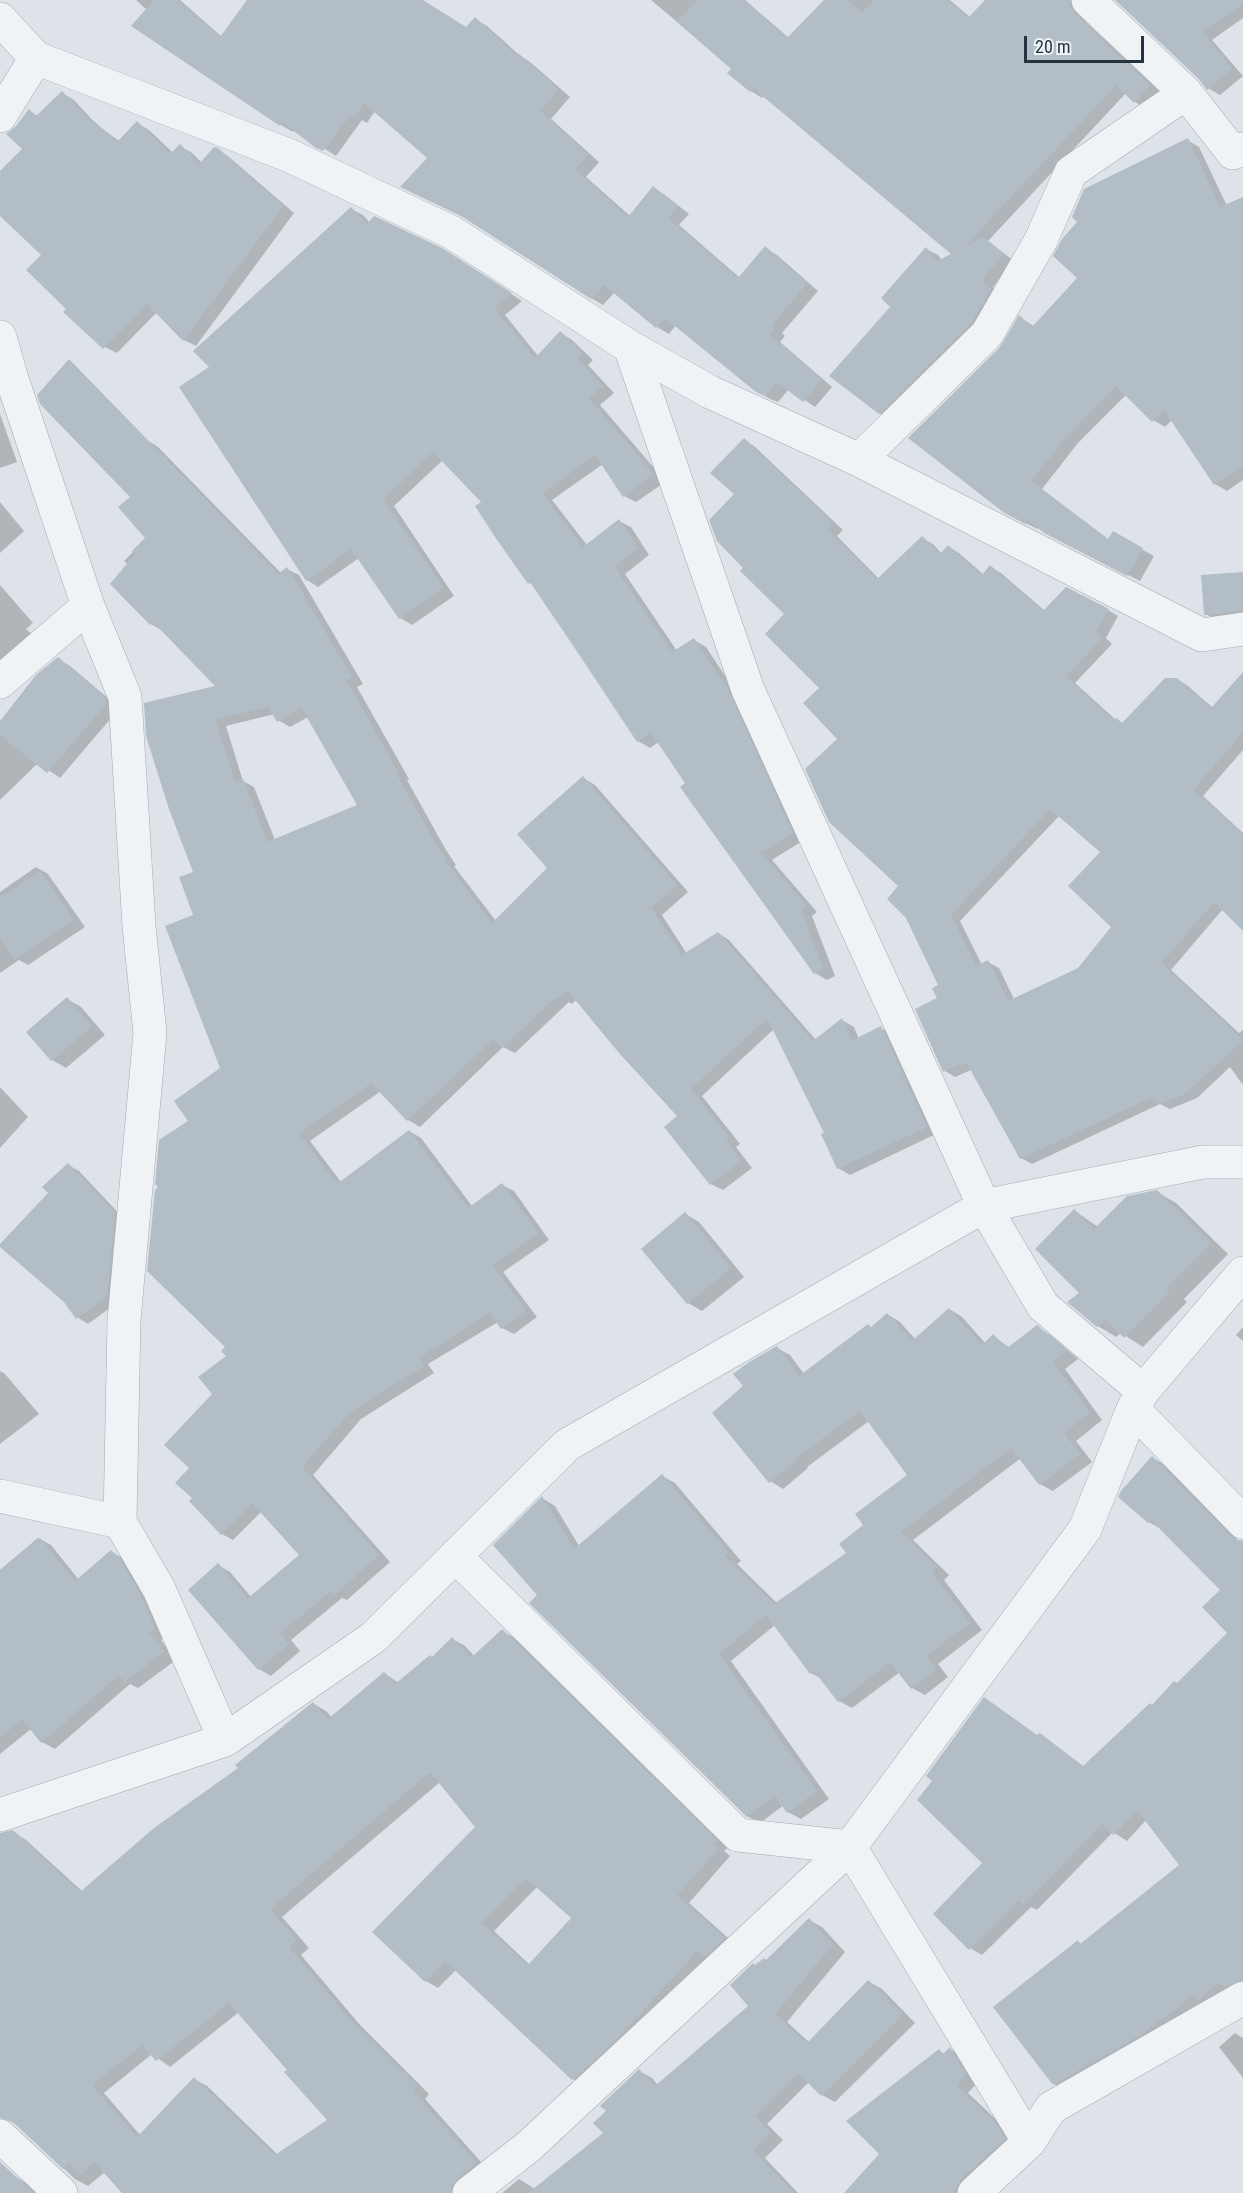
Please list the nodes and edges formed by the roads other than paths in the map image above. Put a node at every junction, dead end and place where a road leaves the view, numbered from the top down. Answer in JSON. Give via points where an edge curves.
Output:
{"nodes":[{"id":1,"x":1088,"y":0,"type":"edge"},
{"id":2,"x":0,"y":20,"type":"edge"},
{"id":3,"x":36,"y":58,"type":"junction"},
{"id":4,"x":1186,"y":93,"type":"junction"},
{"id":5,"x":0,"y":116,"type":"edge"},
{"id":6,"x":1243,"y":149,"type":"edge"},
{"id":7,"x":0,"y":336,"type":"edge"},
{"id":8,"x":630,"y":347,"type":"junction"},
{"id":9,"x":859,"y":459,"type":"junction"},
{"id":10,"x":88,"y":606,"type":"junction"},
{"id":11,"x":1243,"y":629,"type":"edge"},
{"id":12,"x":0,"y":682,"type":"edge"},
{"id":13,"x":1243,"y":1162,"type":"edge"},
{"id":14,"x":984,"y":1206,"type":"junction"},
{"id":15,"x":1243,"y":1274,"type":"edge"},
{"id":16,"x":1138,"y":1400,"type":"junction"},
{"id":17,"x":0,"y":1496,"type":"edge"},
{"id":18,"x":120,"y":1522,"type":"junction"},
{"id":19,"x":1243,"y":1522,"type":"edge"},
{"id":20,"x":455,"y":1556,"type":"junction"},
{"id":21,"x":225,"y":1740,"type":"junction"},
{"id":22,"x":0,"y":1815,"type":"edge"},
{"id":23,"x":850,"y":1847,"type":"junction"},
{"id":24,"x":1243,"y":1998,"type":"edge"},
{"id":25,"x":1029,"y":2142,"type":"junction"},
{"id":26,"x":3,"y":2144,"type":"edge"},
{"id":27,"x":61,"y":2193,"type":"edge"},
{"id":28,"x":469,"y":2193,"type":"edge"},
{"id":29,"x":974,"y":2193,"type":"edge"}],
"edges":[{"from":1,"to":4,"type":"street"},
{"from":2,"to":3,"type":"street"},
{"from":3,"to":5,"type":"street"},
{"from":3,"to":8,"type":"street","via":[[288,155],[451,232]]},
{"from":4,"to":6,"type":"street","via":[[1233,153]]},
{"from":4,"to":9,"type":"street","via":[[1071,172],[1041,240],[987,334]]},
{"from":7,"to":10,"type":"street"},
{"from":8,"to":9,"type":"street","via":[[710,392]]},
{"from":8,"to":14,"type":"street","via":[[748,690]]},
{"from":9,"to":11,"type":"street","via":[[1202,635]]},
{"from":10,"to":12,"type":"street"},
{"from":10,"to":18,"type":"street","via":[[125,697],[139,926],[150,1033],[124,1320]]},
{"from":13,"to":14,"type":"street","via":[[1203,1162]]},
{"from":14,"to":16,"type":"street","via":[[1043,1306]]},
{"from":14,"to":20,"type":"street","via":[[567,1445]]},
{"from":15,"to":16,"type":"street"},
{"from":16,"to":19,"type":"street"},
{"from":16,"to":23,"type":"street","via":[[1085,1529]]},
{"from":17,"to":18,"type":"street"},
{"from":18,"to":21,"type":"street","via":[[159,1589]]},
{"from":20,"to":21,"type":"street","via":[[374,1637]]},
{"from":20,"to":23,"type":"street","via":[[738,1835]]},
{"from":21,"to":22,"type":"street"},
{"from":23,"to":25,"type":"street"},
{"from":23,"to":28,"type":"street","via":[[528,2147]]},
{"from":24,"to":25,"type":"street","via":[[1051,2108]]},
{"from":25,"to":29,"type":"street"},
{"from":26,"to":27,"type":"street"}]}
